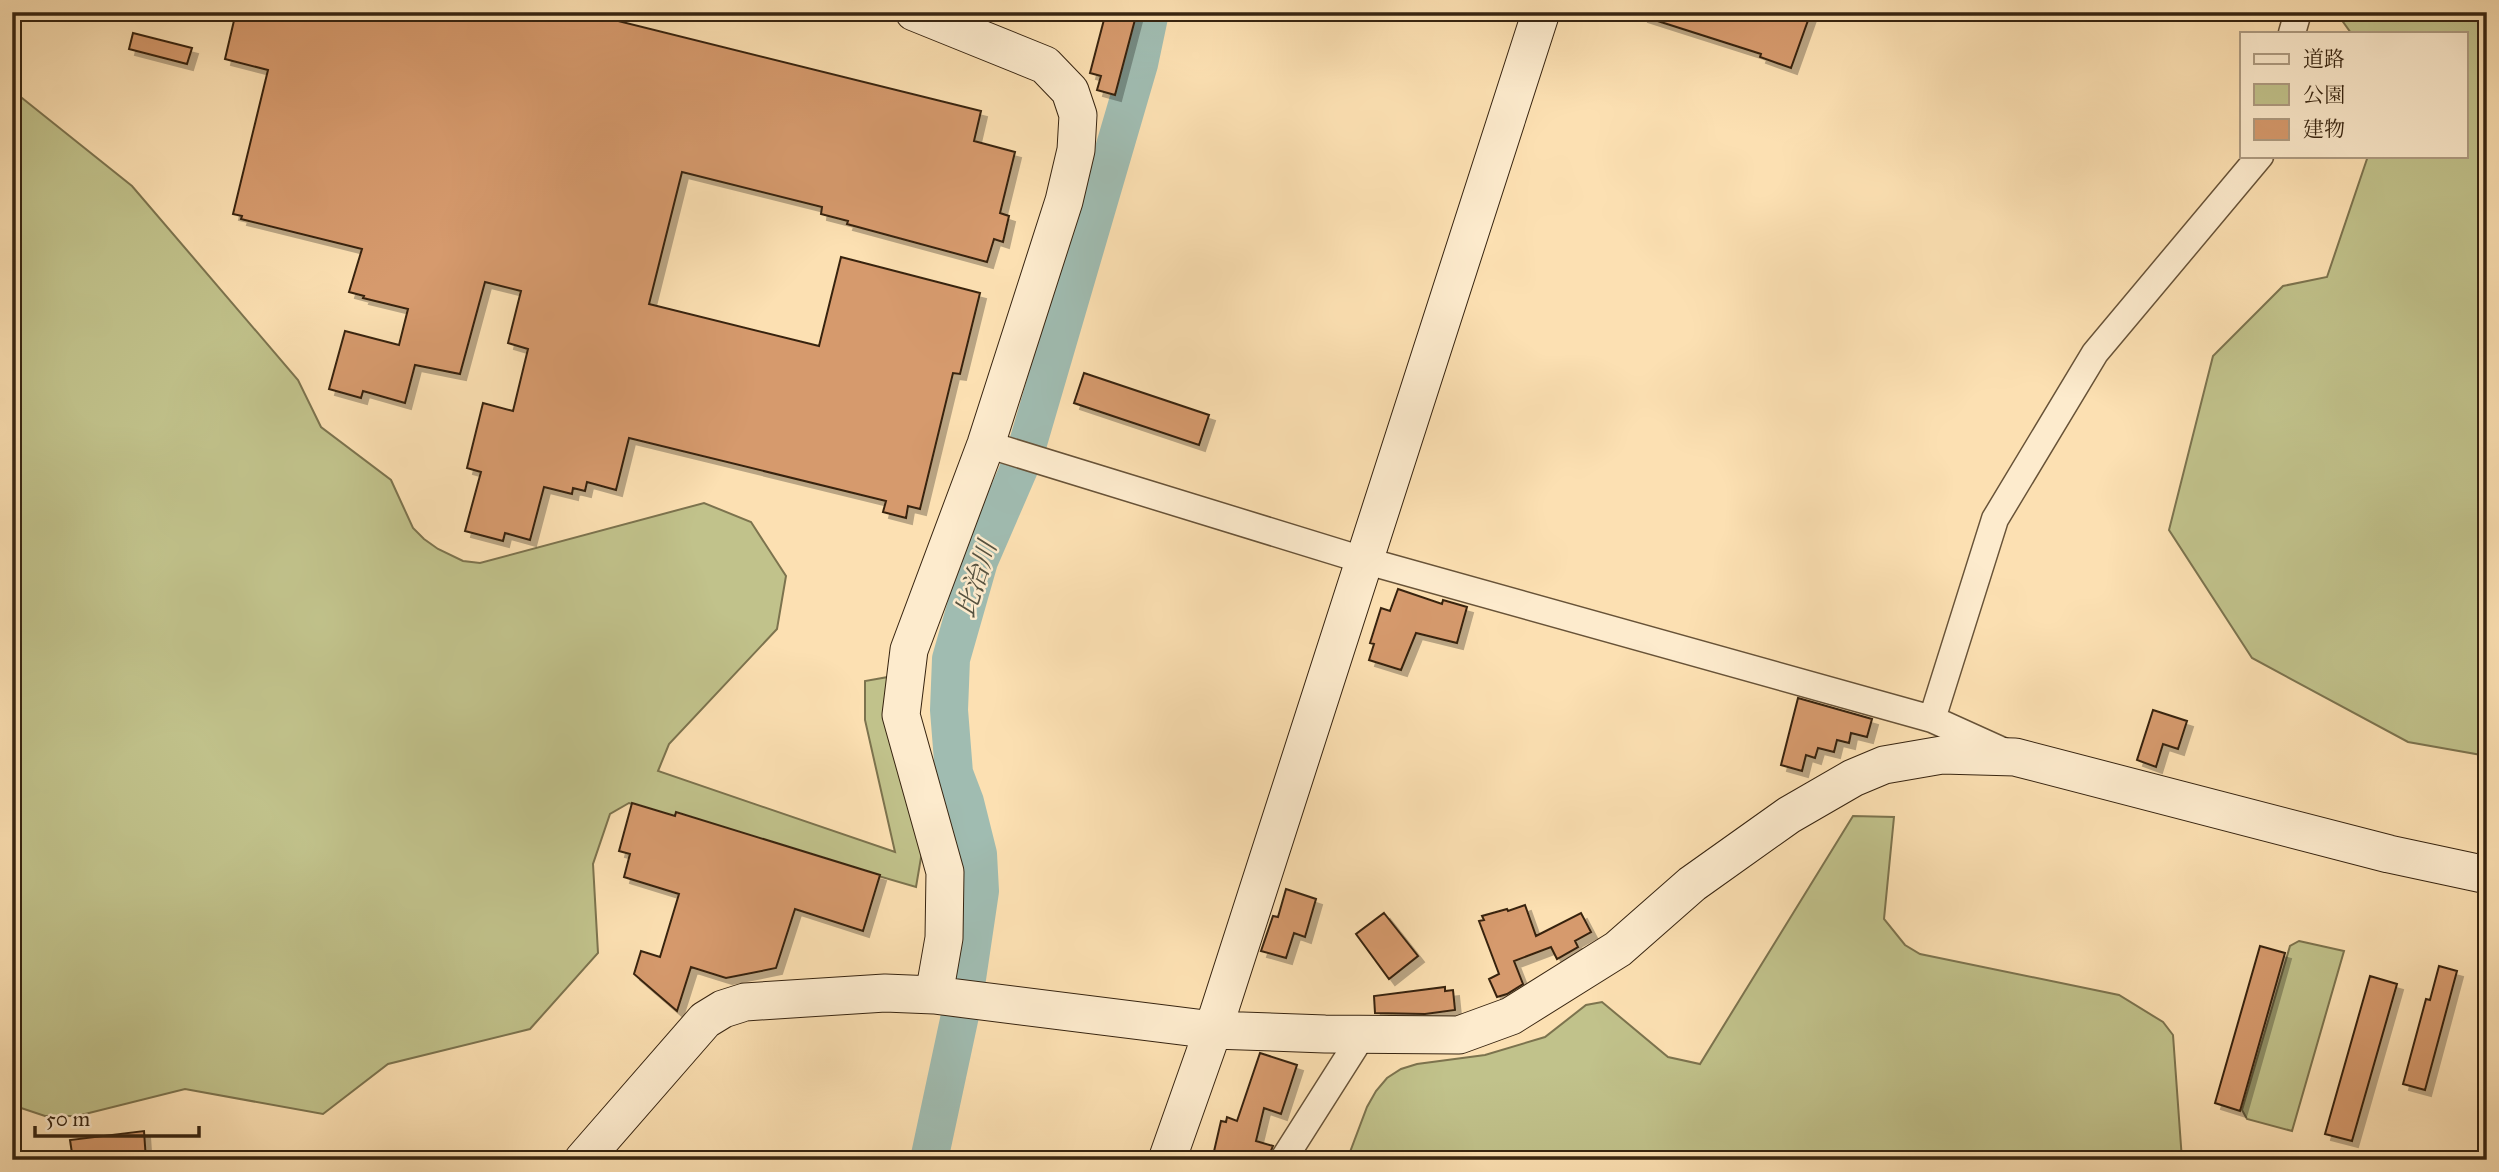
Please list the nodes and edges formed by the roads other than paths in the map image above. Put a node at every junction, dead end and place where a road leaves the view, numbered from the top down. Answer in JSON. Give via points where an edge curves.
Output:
{"nodes":[{"id":1,"x":914,"y":12,"type":"edge"},
{"id":2,"x":1541,"y":12,"type":"edge"},
{"id":3,"x":2298,"y":12,"type":"edge"},
{"id":4,"x":2292,"y":32,"type":"edge"},
{"id":5,"x":2258,"y":158,"type":"edge"},
{"id":6,"x":986,"y":444,"type":"junction"},
{"id":7,"x":1363,"y":560,"type":"junction"},
{"id":8,"x":1932,"y":719,"type":"junction"},
{"id":9,"x":2015,"y":757,"type":"junction"},
{"id":10,"x":2487,"y":875,"type":"edge"},
{"id":11,"x":934,"y":995,"type":"junction"},
{"id":12,"x":1213,"y":1030,"type":"junction"},
{"id":13,"x":1363,"y":1034,"type":"junction"},
{"id":14,"x":583,"y":1160,"type":"edge"},
{"id":15,"x":1167,"y":1160,"type":"edge"},
{"id":16,"x":1283,"y":1160,"type":"edge"}],
"edges":[{"from":1,"to":6,"type":"street","via":[[1045,65],[1070,91],[1078,115],[1076,150],[1064,201]]},
{"from":2,"to":7,"type":"street"},
{"from":3,"to":4,"type":"street"},
{"from":5,"to":8,"type":"street","via":[[2095,353],[1994,519]]},
{"from":6,"to":7,"type":"street"},
{"from":6,"to":11,"type":"street","via":[[909,650],[901,715],[945,872],[944,938]]},
{"from":7,"to":8,"type":"street"},
{"from":7,"to":12,"type":"street"},
{"from":8,"to":9,"type":"street"},
{"from":9,"to":10,"type":"street"},
{"from":9,"to":13,"type":"street","via":[[1942,755],[1884,765],[1853,778],[1789,815],[1692,884],[1618,949],[1511,1016],[1459,1035]]},
{"from":11,"to":12,"type":"street"},
{"from":11,"to":14,"type":"street","via":[[885,993],[745,1002],[723,1009],[705,1020]]},
{"from":12,"to":13,"type":"street"},
{"from":12,"to":15,"type":"street"},
{"from":13,"to":16,"type":"street"}]}
